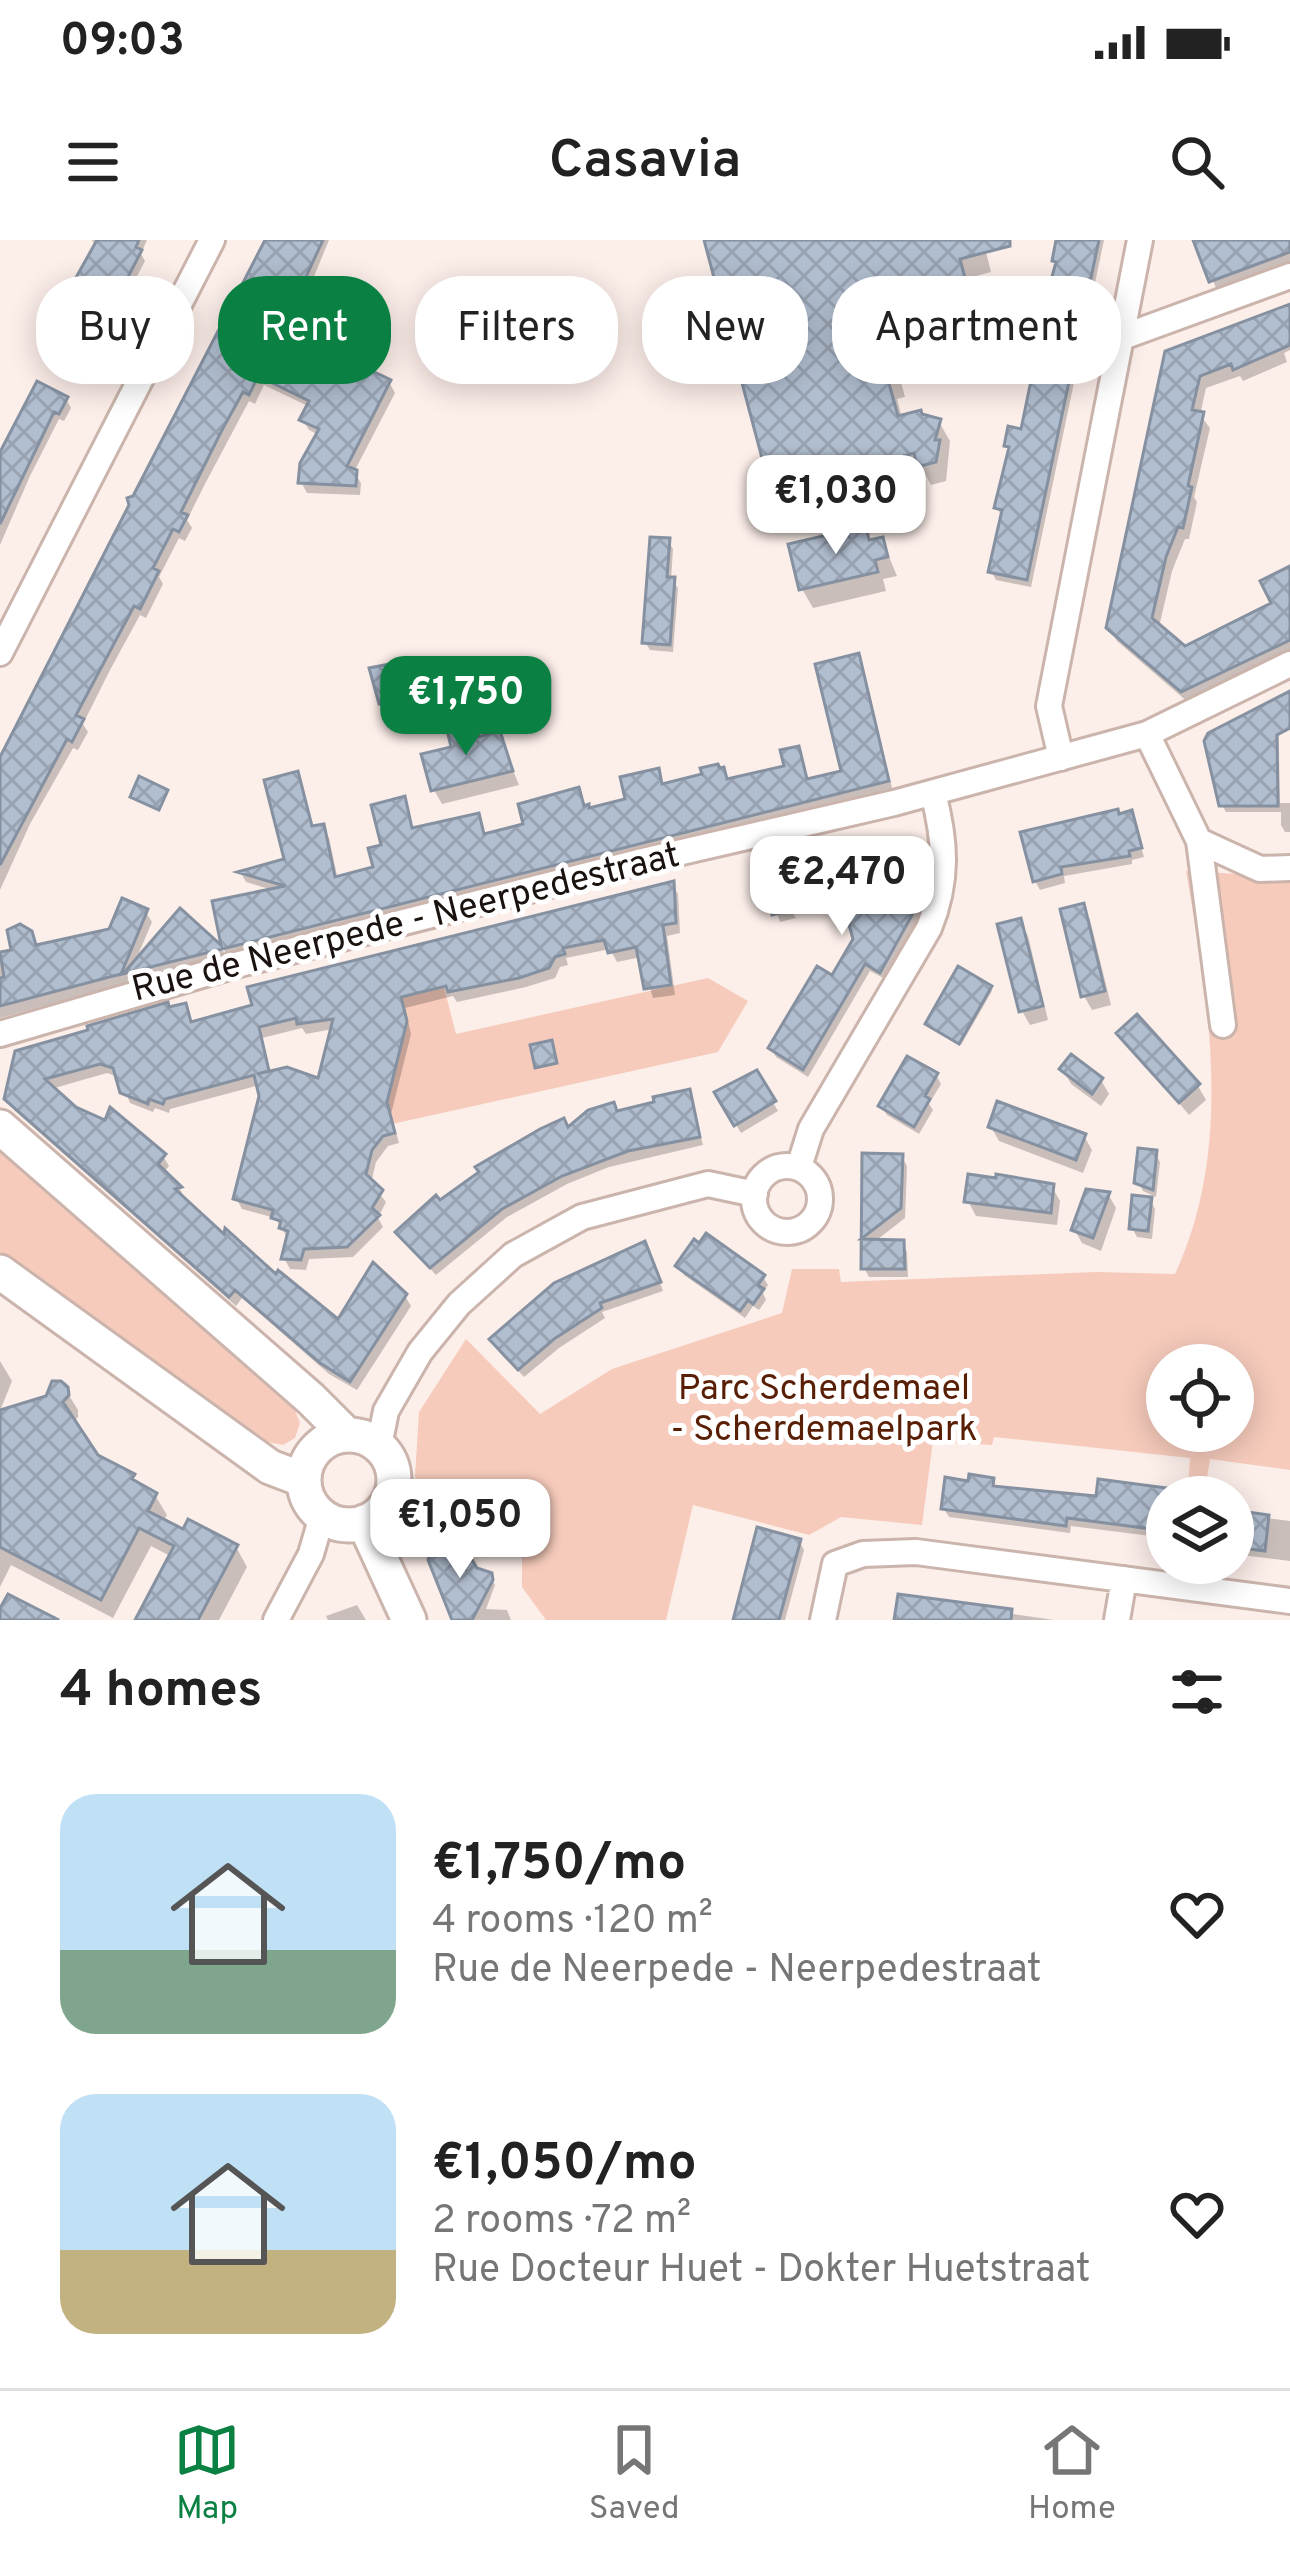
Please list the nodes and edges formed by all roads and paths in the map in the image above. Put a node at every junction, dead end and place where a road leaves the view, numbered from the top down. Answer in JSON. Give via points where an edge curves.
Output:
{"nodes":[{"id":1,"x":212,"y":240,"type":"edge"},
{"id":2,"x":1140,"y":240,"type":"edge"},
{"id":3,"x":1290,"y":276,"type":"edge"},
{"id":4,"x":1121,"y":333,"type":"edge"},
{"id":5,"x":1121,"y":338,"type":"edge"},
{"id":6,"x":1111,"y":384,"type":"edge"},
{"id":7,"x":0,"y":653,"type":"edge"},
{"id":8,"x":1290,"y":664,"type":"edge"},
{"id":9,"x":1147,"y":734,"type":"junction"},
{"id":10,"x":1061,"y":758,"type":"junction"},
{"id":11,"x":933,"y":793,"type":"junction"},
{"id":12,"x":1198,"y":841,"type":"junction"},
{"id":13,"x":1290,"y":868,"type":"edge"},
{"id":14,"x":1223,"y":1024,"type":"dead end"},
{"id":15,"x":0,"y":1034,"type":"edge"},
{"id":16,"x":0,"y":1127,"type":"edge"},
{"id":17,"x":800,"y":1167,"type":"junction"},
{"id":18,"x":755,"y":1193,"type":"junction"},
{"id":19,"x":0,"y":1272,"type":"edge"},
{"id":20,"x":363,"y":1440,"type":"junction"},
{"id":21,"x":304,"y":1480,"type":"junction"},
{"id":22,"x":322,"y":1516,"type":"junction"},
{"id":23,"x":364,"y":1522,"type":"junction"},
{"id":24,"x":1124,"y":1580,"type":"junction"},
{"id":25,"x":1290,"y":1601,"type":"edge"},
{"id":26,"x":276,"y":1620,"type":"edge"},
{"id":27,"x":409,"y":1620,"type":"edge"},
{"id":28,"x":823,"y":1620,"type":"edge"},
{"id":29,"x":1117,"y":1620,"type":"edge"}],
"edges":[{"from":1,"to":7,"type":"street"},
{"from":2,"to":4,"type":"street"},
{"from":3,"to":5,"type":"street"},
{"from":6,"to":10,"type":"street","via":[[1049,706]]},
{"from":8,"to":9,"type":"street","name":"Rue de Neerpede - Neerpedestraat"},
{"from":9,"to":10,"type":"street","name":"Rue de Neerpede - Neerpedestraat"},
{"from":9,"to":12,"type":"street"},
{"from":10,"to":11,"type":"street","name":"Rue de Neerpede - Neerpedestraat"},
{"from":11,"to":15,"type":"street","name":"Rue de Neerpede - Neerpedestraat","via":[[236,965]]},
{"from":11,"to":17,"type":"street","via":[[946,860],[940,900],[811,1129]]},
{"from":12,"to":13,"type":"street","via":[[1259,869]]},
{"from":12,"to":14,"type":"street"},
{"from":16,"to":20,"type":"street"},
{"from":17,"to":18,"type":"street","via":[[771,1170]]},
{"from":17,"to":18,"type":"street","via":[[821,1198],[802,1229],[767,1225]]},
{"from":18,"to":20,"type":"street","via":[[708,1184],[582,1217],[513,1255],[420,1352]]},
{"from":19,"to":21,"type":"street","via":[[270,1467]]},
{"from":20,"to":21,"type":"street","via":[[329,1439],[306,1464]]},
{"from":20,"to":23,"type":"street","via":[[392,1466],[393,1492]]},
{"from":21,"to":22,"type":"street"},
{"from":22,"to":23,"type":"street"},
{"from":22,"to":26,"type":"street"},
{"from":23,"to":27,"type":"street"},
{"from":24,"to":25,"type":"street"},
{"from":24,"to":28,"type":"street","via":[[916,1552],[862,1554],[835,1564]]},
{"from":24,"to":29,"type":"street"}]}
